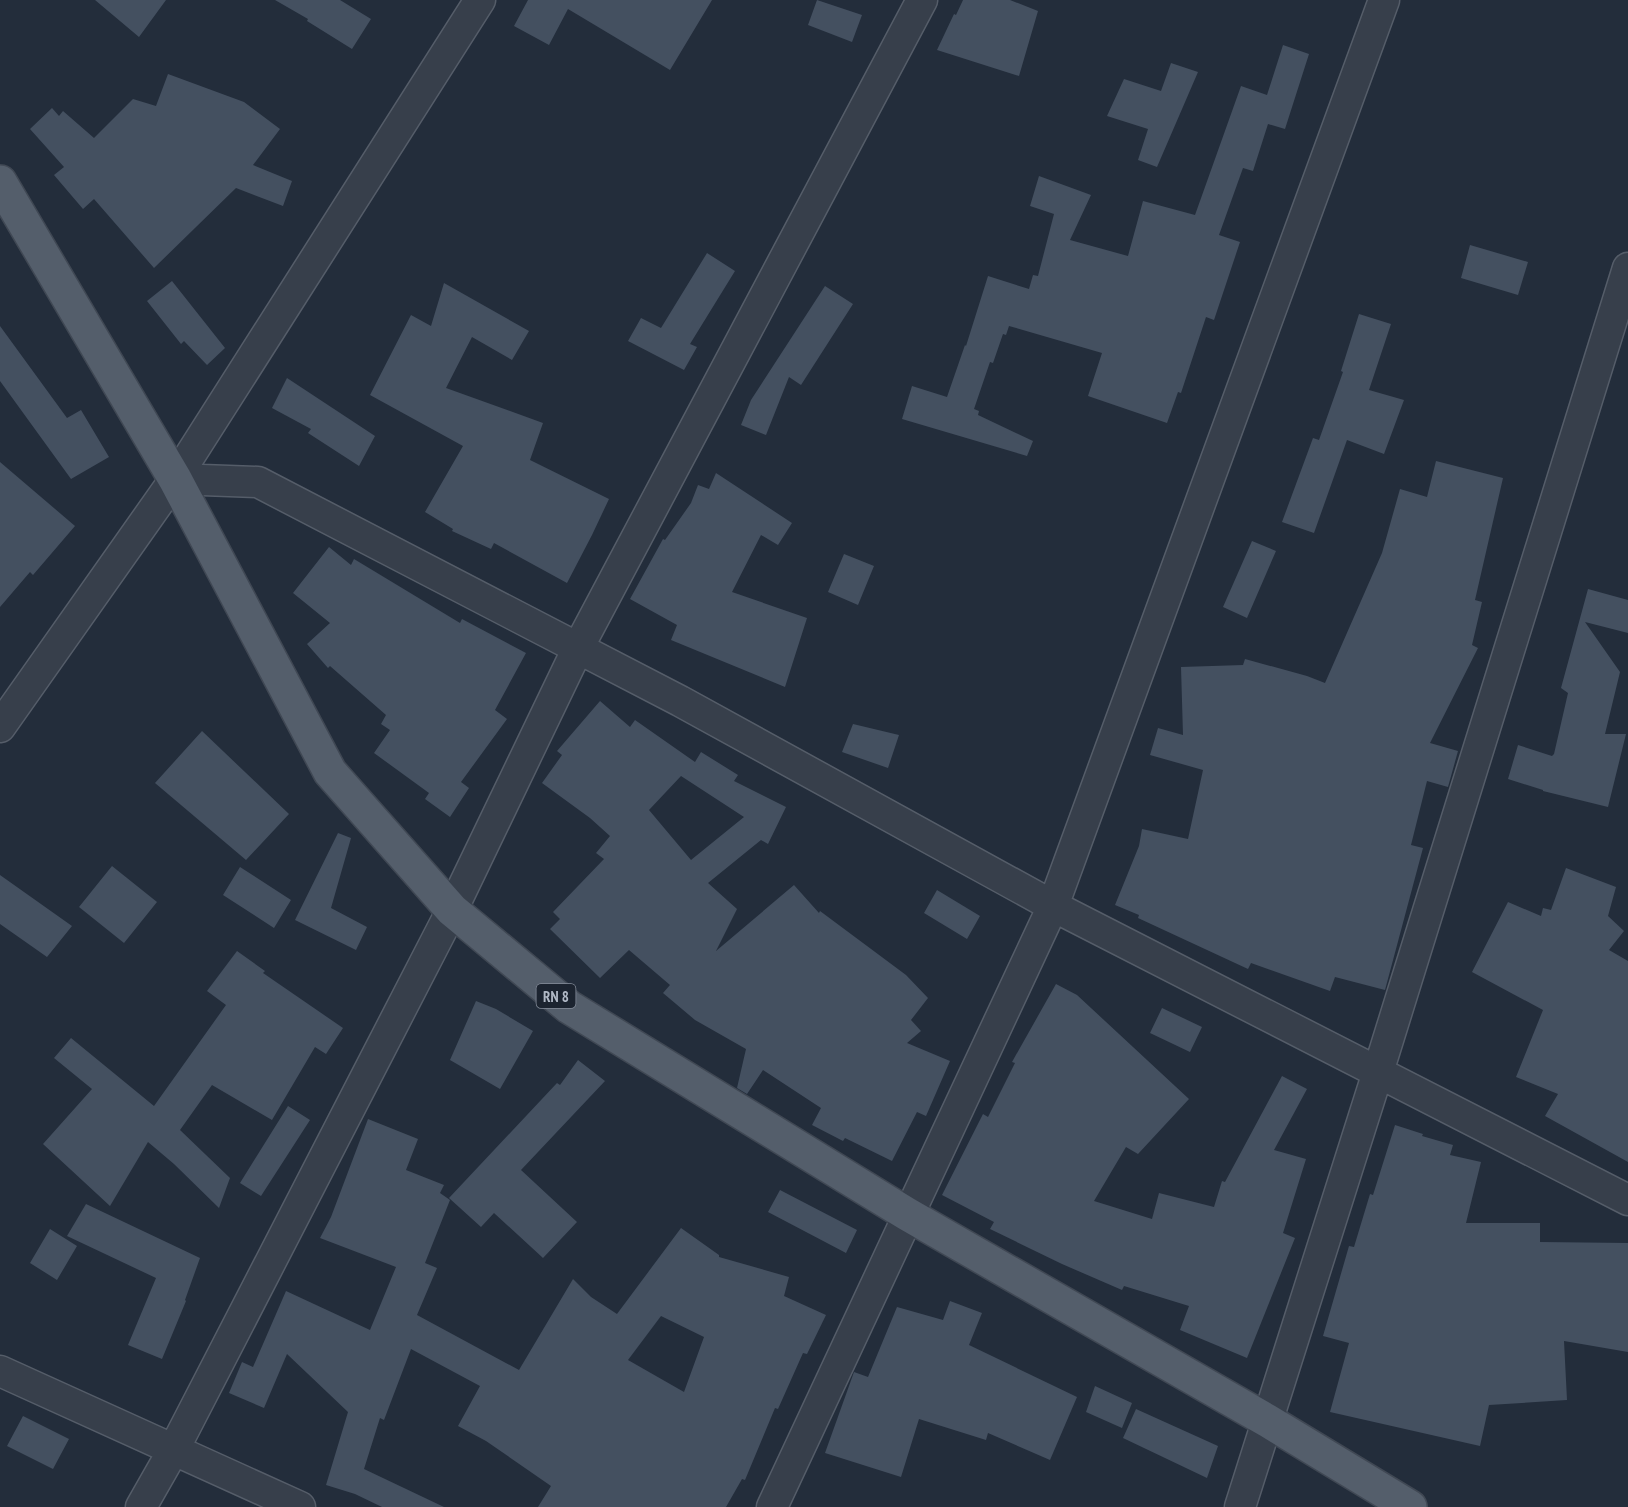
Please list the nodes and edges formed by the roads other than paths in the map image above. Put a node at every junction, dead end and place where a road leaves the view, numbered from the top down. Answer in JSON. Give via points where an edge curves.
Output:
{"nodes":[{"id":1,"x":922,"y":0,"type":"edge"},
{"id":2,"x":1384,"y":0,"type":"edge"},
{"id":3,"x":474,"y":3,"type":"edge"},
{"id":4,"x":0,"y":182,"type":"edge"},
{"id":5,"x":1628,"y":268,"type":"edge"},
{"id":6,"x":175,"y":479,"type":"junction"},
{"id":7,"x":578,"y":648,"type":"junction"},
{"id":8,"x":0,"y":727,"type":"edge"},
{"id":9,"x":1053,"y":906,"type":"junction"},
{"id":10,"x":452,"y":910,"type":"junction"},
{"id":11,"x":1378,"y":1072,"type":"junction"},
{"id":12,"x":1628,"y":1200,"type":"edge"},
{"id":13,"x":907,"y":1215,"type":"junction"},
{"id":14,"x":0,"y":1371,"type":"edge"},
{"id":15,"x":1268,"y":1421,"type":"junction"},
{"id":16,"x":174,"y":1449,"type":"junction"},
{"id":17,"x":141,"y":1507,"type":"edge"},
{"id":18,"x":300,"y":1507,"type":"edge"},
{"id":19,"x":772,"y":1507,"type":"edge"},
{"id":20,"x":1240,"y":1507,"type":"edge"},
{"id":21,"x":1410,"y":1507,"type":"edge"}],
"edges":[{"from":1,"to":7,"type":"street"},
{"from":2,"to":9,"type":"street"},
{"from":3,"to":6,"type":"street"},
{"from":4,"to":6,"type":"main road","number":"RN 8"},
{"from":5,"to":11,"type":"street"},
{"from":6,"to":7,"type":"street","via":[[258,482]]},
{"from":6,"to":8,"type":"street"},
{"from":6,"to":10,"type":"main road","number":"RN 8","via":[[330,772]]},
{"from":7,"to":9,"type":"street"},
{"from":7,"to":10,"type":"street"},
{"from":9,"to":11,"type":"street"},
{"from":9,"to":13,"type":"street"},
{"from":10,"to":13,"type":"main road","number":"RN 8","via":[[569,1007]]},
{"from":10,"to":16,"type":"street"},
{"from":11,"to":12,"type":"street"},
{"from":11,"to":15,"type":"street"},
{"from":13,"to":15,"type":"main road","number":"RN 8"},
{"from":13,"to":19,"type":"street"},
{"from":14,"to":16,"type":"street"},
{"from":15,"to":20,"type":"street"},
{"from":15,"to":21,"type":"main road","number":"RN 8"},
{"from":16,"to":17,"type":"street"},
{"from":16,"to":18,"type":"street"}]}
